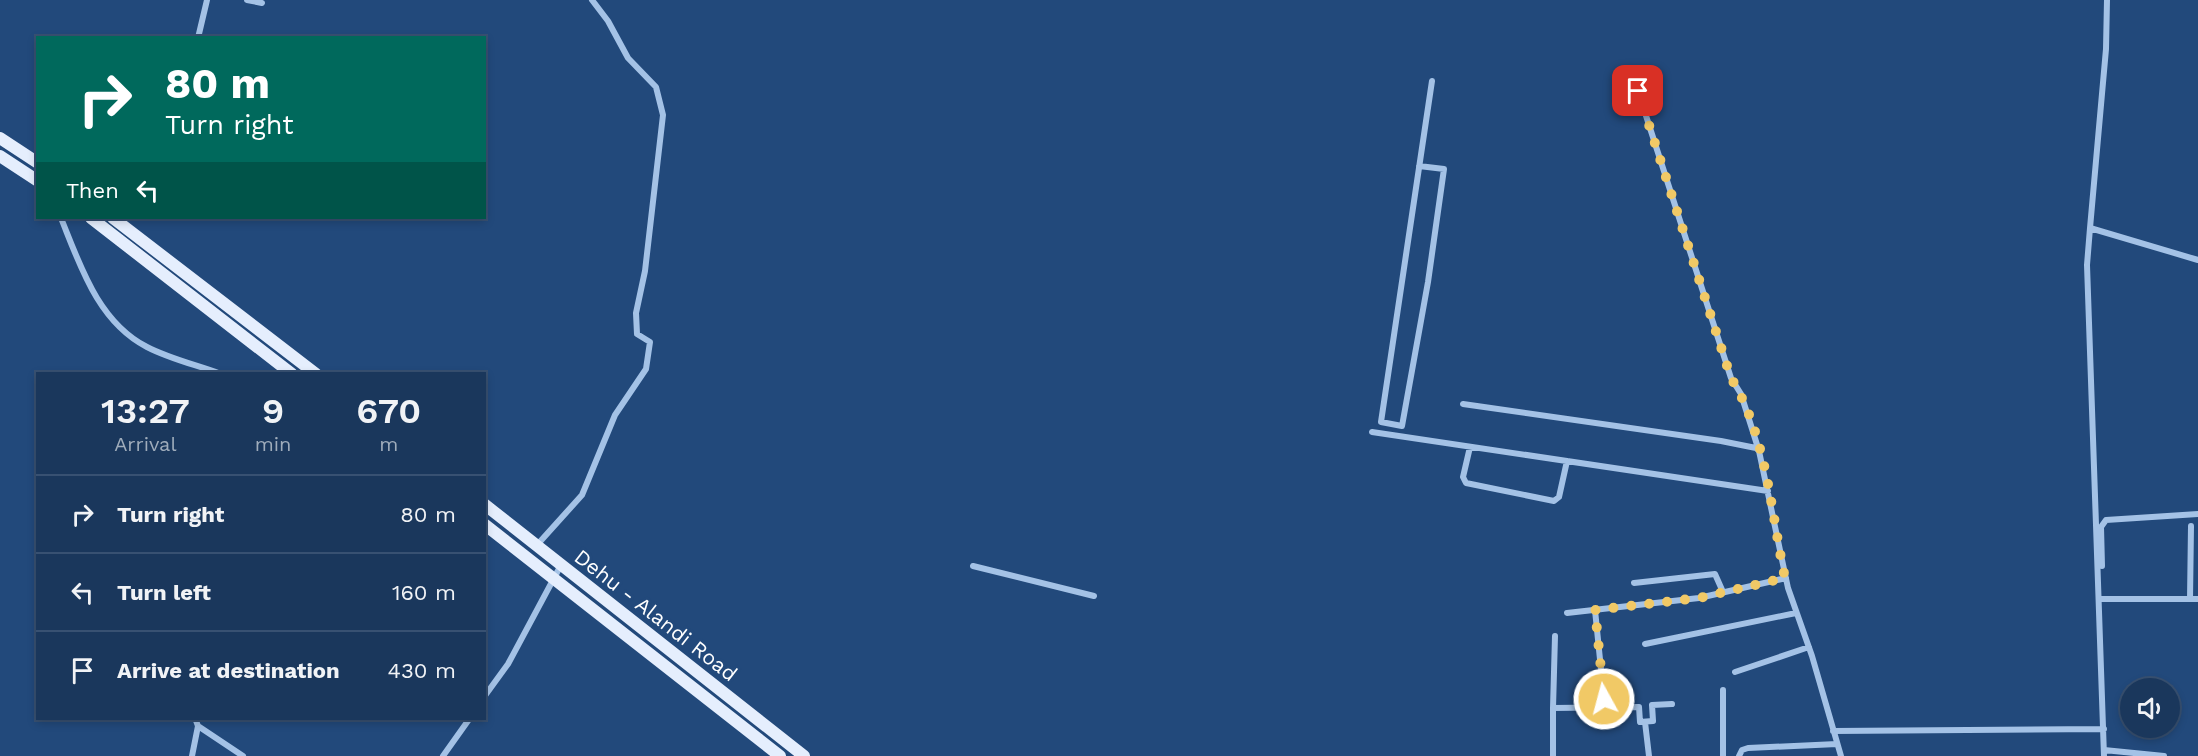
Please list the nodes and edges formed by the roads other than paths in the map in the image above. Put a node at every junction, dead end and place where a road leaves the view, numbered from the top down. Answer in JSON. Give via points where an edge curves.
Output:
{"nodes":[{"id":1,"x":207,"y":0,"type":"edge"},
{"id":2,"x":247,"y":0,"type":"edge"},
{"id":3,"x":592,"y":0,"type":"edge"},
{"id":4,"x":2107,"y":0,"type":"edge"},
{"id":5,"x":262,"y":3,"type":"dead end"},
{"id":6,"x":198,"y":36,"type":"edge"},
{"id":7,"x":1432,"y":81,"type":"dead end"},
{"id":8,"x":1638,"y":91,"type":"dead end"},
{"id":9,"x":0,"y":138,"type":"edge"},
{"id":10,"x":0,"y":156,"type":"edge"},
{"id":11,"x":36,"y":162,"type":"edge"},
{"id":12,"x":1419,"y":166,"type":"junction"},
{"id":13,"x":36,"y":180,"type":"edge"},
{"id":14,"x":61,"y":219,"type":"edge"},
{"id":15,"x":92,"y":219,"type":"edge"},
{"id":16,"x":114,"y":219,"type":"edge"},
{"id":17,"x":2090,"y":228,"type":"junction"},
{"id":18,"x":2198,"y":260,"type":"edge"},
{"id":19,"x":215,"y":372,"type":"edge"},
{"id":20,"x":289,"y":372,"type":"edge"},
{"id":21,"x":313,"y":372,"type":"edge"},
{"id":22,"x":1463,"y":404,"type":"dead end"},
{"id":23,"x":1392,"y":424,"type":"junction"},
{"id":24,"x":1372,"y":432,"type":"dead end"},
{"id":25,"x":1390,"y":435,"type":"junction"},
{"id":26,"x":1470,"y":447,"type":"junction"},
{"id":27,"x":1759,"y":451,"type":"junction"},
{"id":28,"x":1567,"y":461,"type":"junction"},
{"id":29,"x":1768,"y":492,"type":"junction"},
{"id":30,"x":486,"y":506,"type":"edge"},
{"id":31,"x":2198,"y":514,"type":"edge"},
{"id":32,"x":486,"y":526,"type":"edge"},
{"id":33,"x":2193,"y":531,"type":"edge"},
{"id":34,"x":537,"y":545,"type":"junction"},
{"id":35,"x":561,"y":564,"type":"junction"},
{"id":36,"x":973,"y":566,"type":"dead end"},
{"id":37,"x":554,"y":578,"type":"junction"},
{"id":38,"x":1785,"y":578,"type":"junction"},
{"id":39,"x":1634,"y":583,"type":"dead end"},
{"id":40,"x":2190,"y":589,"type":"junction"},
{"id":41,"x":2198,"y":590,"type":"edge"},
{"id":42,"x":1723,"y":592,"type":"junction"},
{"id":43,"x":1094,"y":596,"type":"dead end"},
{"id":44,"x":2099,"y":598,"type":"junction"},
{"id":45,"x":2194,"y":599,"type":"edge"},
{"id":46,"x":1595,"y":610,"type":"junction"},
{"id":47,"x":1567,"y":613,"type":"dead end"},
{"id":48,"x":1796,"y":613,"type":"junction"},
{"id":49,"x":1555,"y":636,"type":"dead end"},
{"id":50,"x":1645,"y":644,"type":"dead end"},
{"id":51,"x":1809,"y":646,"type":"junction"},
{"id":52,"x":1735,"y":672,"type":"dead end"},
{"id":53,"x":1723,"y":690,"type":"dead end"},
{"id":54,"x":486,"y":694,"type":"edge"},
{"id":55,"x":1604,"y":699,"type":"dead end"},
{"id":56,"x":1672,"y":704,"type":"dead end"},
{"id":57,"x":1553,"y":708,"type":"junction"},
{"id":58,"x":196,"y":720,"type":"edge"},
{"id":59,"x":469,"y":720,"type":"edge"},
{"id":60,"x":1645,"y":722,"type":"junction"},
{"id":61,"x":198,"y":726,"type":"junction"},
{"id":62,"x":2104,"y":729,"type":"junction"},
{"id":63,"x":1833,"y":731,"type":"junction"},
{"id":64,"x":1837,"y":744,"type":"junction"},
{"id":65,"x":2104,"y":753,"type":"edge"},
{"id":66,"x":2153,"y":755,"type":"edge"},
{"id":67,"x":192,"y":756,"type":"edge"},
{"id":68,"x":243,"y":756,"type":"edge"},
{"id":69,"x":443,"y":756,"type":"edge"},
{"id":70,"x":780,"y":756,"type":"edge"},
{"id":71,"x":804,"y":756,"type":"edge"},
{"id":72,"x":1553,"y":756,"type":"edge"},
{"id":73,"x":1650,"y":756,"type":"edge"},
{"id":74,"x":1723,"y":756,"type":"edge"},
{"id":75,"x":1739,"y":756,"type":"edge"},
{"id":76,"x":1840,"y":756,"type":"edge"},
{"id":77,"x":2164,"y":756,"type":"edge"}],
"edges":[{"from":1,"to":6,"type":"street"},
{"from":2,"to":5,"type":"street"},
{"from":3,"to":34,"type":"street","via":[[628,58],[656,87],[663,115],[645,271],[636,313],[637,334],[650,342],[646,369],[615,415],[582,495]]},
{"from":4,"to":17,"type":"street"},
{"from":7,"to":12,"type":"street"},
{"from":8,"to":27,"type":"street","via":[[1731,378],[1741,394]]},
{"from":9,"to":11,"type":"main road"},
{"from":10,"to":13,"type":"main road"},
{"from":12,"to":23,"type":"street","via":[[1381,422]]},
{"from":12,"to":23,"type":"street","via":[[1444,169],[1402,426]]},
{"from":14,"to":19,"type":"street","via":[[93,292],[125,332],[146,347]]},
{"from":15,"to":20,"type":"main road"},
{"from":16,"to":21,"type":"main road"},
{"from":17,"to":18,"type":"street"},
{"from":17,"to":44,"type":"street","via":[[2087,265]]},
{"from":22,"to":27,"type":"street","via":[[1721,441]]},
{"from":23,"to":25,"type":"street"},
{"from":24,"to":25,"type":"street"},
{"from":25,"to":26,"type":"street"},
{"from":26,"to":28,"type":"street"},
{"from":26,"to":28,"type":"street","via":[[1463,477],[1466,483],[1554,501],[1559,497]]},
{"from":27,"to":29,"type":"street"},
{"from":28,"to":29,"type":"street"},
{"from":29,"to":38,"type":"street"},
{"from":30,"to":34,"type":"main road","name":"Dehu - Alandi Road"},
{"from":31,"to":44,"type":"street","via":[[2104,521]]},
{"from":32,"to":37,"type":"main road","name":"Dehu - Alandi Road"},
{"from":33,"to":40,"type":"street"},
{"from":34,"to":35,"type":"main road","name":"Dehu - Alandi Road"},
{"from":35,"to":37,"type":"street"},
{"from":35,"to":71,"type":"main road","name":"Dehu - Alandi Road"},
{"from":36,"to":43,"type":"street"},
{"from":37,"to":54,"type":"street","via":[[508,664]]},
{"from":37,"to":70,"type":"main road","name":"Dehu - Alandi Road"},
{"from":38,"to":42,"type":"street"},
{"from":38,"to":48,"type":"street"},
{"from":39,"to":42,"type":"street","via":[[1715,574]]},
{"from":40,"to":41,"type":"street"},
{"from":40,"to":45,"type":"street"},
{"from":42,"to":46,"type":"street"},
{"from":44,"to":45,"type":"street"},
{"from":44,"to":62,"type":"street"},
{"from":46,"to":47,"type":"street"},
{"from":46,"to":55,"type":"street"},
{"from":48,"to":50,"type":"street"},
{"from":48,"to":51,"type":"street"},
{"from":49,"to":57,"type":"street"},
{"from":51,"to":52,"type":"street"},
{"from":51,"to":63,"type":"street"},
{"from":53,"to":74,"type":"street"},
{"from":56,"to":60,"type":"street","via":[[1652,705],[1653,721]]},
{"from":57,"to":60,"type":"street","via":[[1639,707],[1640,722]]},
{"from":57,"to":72,"type":"street"},
{"from":58,"to":61,"type":"street"},
{"from":59,"to":69,"type":"street"},
{"from":60,"to":73,"type":"street"},
{"from":61,"to":67,"type":"street"},
{"from":61,"to":68,"type":"street"},
{"from":62,"to":63,"type":"street"},
{"from":62,"to":65,"type":"street"},
{"from":63,"to":64,"type":"street"},
{"from":64,"to":75,"type":"street","via":[[1748,748]]},
{"from":64,"to":76,"type":"street"},
{"from":65,"to":66,"type":"street"},
{"from":66,"to":77,"type":"street"}]}
